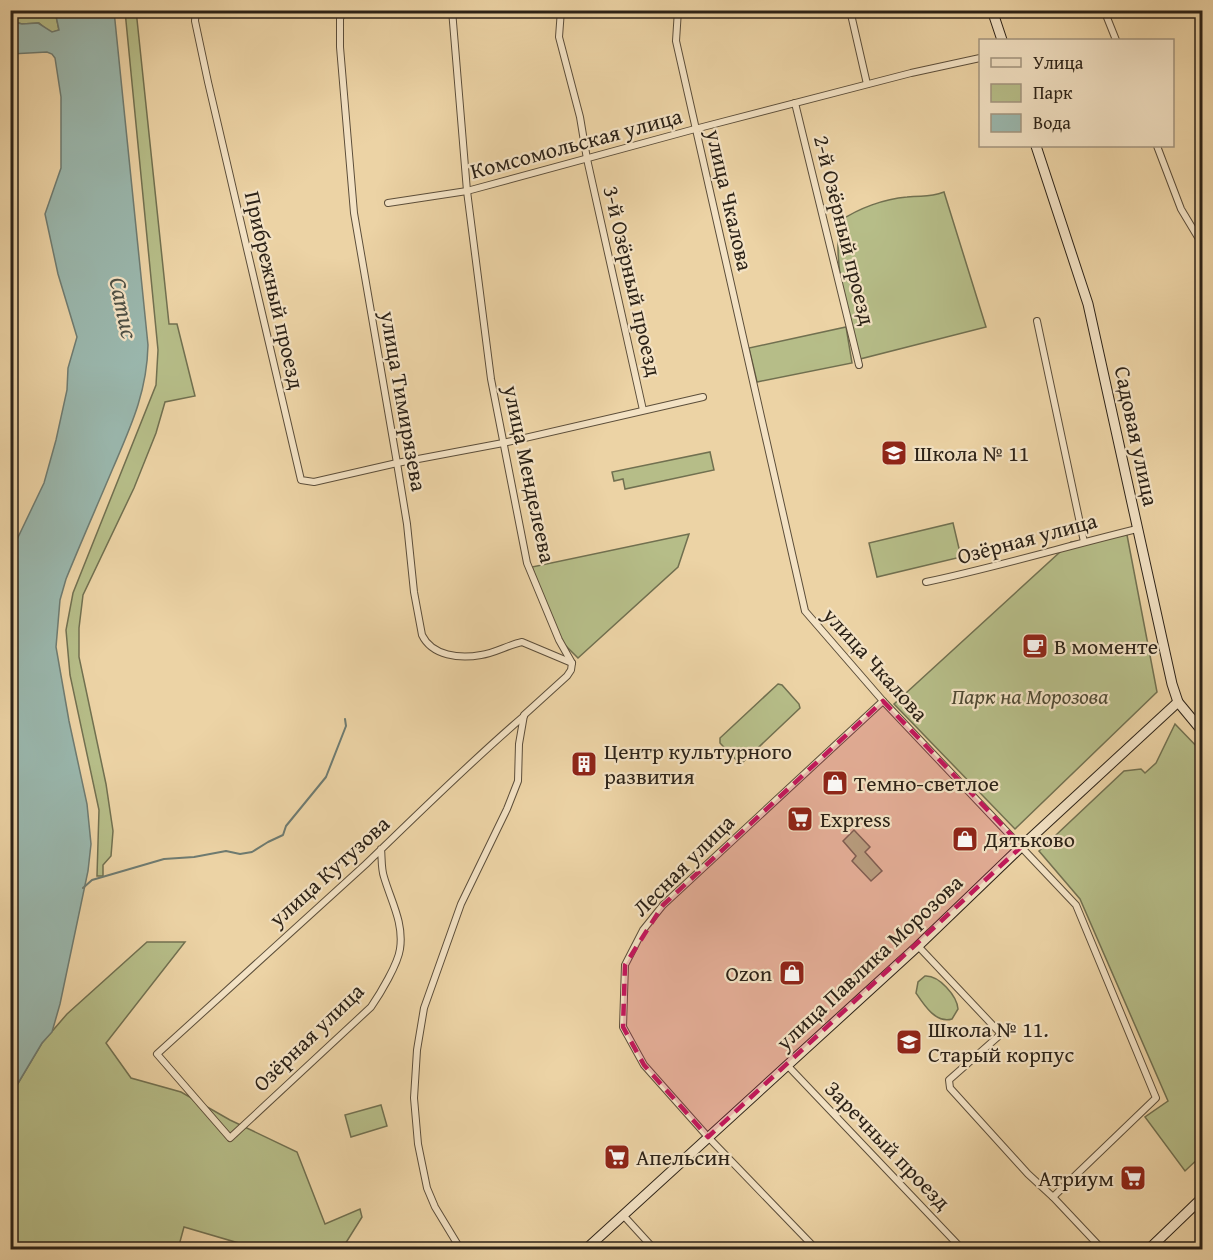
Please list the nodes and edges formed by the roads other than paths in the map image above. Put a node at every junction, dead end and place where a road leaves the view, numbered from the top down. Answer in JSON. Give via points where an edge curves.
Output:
{"nodes":[{"id":1,"x":196,"y":10,"type":"edge"},
{"id":2,"x":343,"y":10,"type":"edge"},
{"id":3,"x":452,"y":10,"type":"edge"},
{"id":4,"x":561,"y":10,"type":"edge"},
{"id":5,"x":678,"y":10,"type":"edge"},
{"id":6,"x":850,"y":10,"type":"edge"},
{"id":7,"x":992,"y":10,"type":"edge"},
{"id":8,"x":1104,"y":10,"type":"edge"},
{"id":9,"x":1002,"y":39,"type":"edge"},
{"id":10,"x":1116,"y":39,"type":"edge"},
{"id":11,"x":979,"y":58,"type":"edge"},
{"id":12,"x":867,"y":84,"type":"junction"},
{"id":13,"x":795,"y":103,"type":"junction"},
{"id":14,"x":695,"y":129,"type":"junction"},
{"id":15,"x":1036,"y":147,"type":"edge"},
{"id":16,"x":1156,"y":147,"type":"edge"},
{"id":17,"x":587,"y":159,"type":"junction"},
{"id":18,"x":467,"y":191,"type":"junction"},
{"id":19,"x":388,"y":203,"type":"dead end"},
{"id":20,"x":1203,"y":244,"type":"edge"},
{"id":21,"x":1036,"y":321,"type":"dead end"},
{"id":22,"x":859,"y":365,"type":"dead end"},
{"id":23,"x":703,"y":397,"type":"dead end"},
{"id":24,"x":643,"y":410,"type":"junction"},
{"id":25,"x":503,"y":444,"type":"junction"},
{"id":26,"x":398,"y":463,"type":"junction"},
{"id":27,"x":1137,"y":528,"type":"junction"},
{"id":28,"x":1084,"y":542,"type":"junction"},
{"id":29,"x":926,"y":582,"type":"dead end"},
{"id":30,"x":572,"y":663,"type":"junction"},
{"id":31,"x":883,"y":701,"type":"junction"},
{"id":32,"x":1178,"y":702,"type":"junction"},
{"id":33,"x":524,"y":715,"type":"junction"},
{"id":34,"x":1203,"y":731,"type":"edge"},
{"id":35,"x":1022,"y":846,"type":"junction"},
{"id":36,"x":381,"y":849,"type":"junction"},
{"id":37,"x":918,"y":946,"type":"junction"},
{"id":38,"x":787,"y":1065,"type":"junction"},
{"id":39,"x":708,"y":1137,"type":"junction"},
{"id":40,"x":230,"y":1138,"type":"joint"},
{"id":41,"x":1053,"y":1197,"type":"junction"},
{"id":42,"x":1203,"y":1198,"type":"edge"},
{"id":43,"x":623,"y":1215,"type":"junction"},
{"id":44,"x":460,"y":1250,"type":"edge"},
{"id":45,"x":585,"y":1250,"type":"edge"},
{"id":46,"x":655,"y":1250,"type":"edge"},
{"id":47,"x":817,"y":1250,"type":"edge"},
{"id":48,"x":963,"y":1250,"type":"edge"},
{"id":49,"x":1103,"y":1250,"type":"edge"},
{"id":50,"x":1148,"y":1250,"type":"edge"}],
"edges":[{"from":1,"to":26,"type":"street","name":"Прибрежный проезд","via":[[208,82],[301,480],[314,482]]},
{"from":2,"to":26,"type":"street","name":"улица Тимирязева","via":[[339,19],[340,46],[354,213]]},
{"from":3,"to":18,"type":"street","name":"улица Менделеева"},
{"from":4,"to":17,"type":"street","name":"3-й Озёрный проезд","via":[[559,38]]},
{"from":5,"to":14,"type":"street","name":"улица Чкалова","via":[[675,41]]},
{"from":6,"to":12,"type":"street"},
{"from":7,"to":9,"type":"street"},
{"from":8,"to":10,"type":"street"},
{"from":11,"to":12,"type":"street","name":"Комсомольская улица"},
{"from":12,"to":13,"type":"street","name":"Комсомольская улица"},
{"from":13,"to":14,"type":"street","name":"Комсомольская улица"},
{"from":13,"to":22,"type":"street","name":"2-й Озёрный проезд"},
{"from":14,"to":17,"type":"street","name":"Комсомольская улица"},
{"from":14,"to":31,"type":"street","name":"улица Чкалова","via":[[806,611]]},
{"from":15,"to":27,"type":"street","name":"Садовая улица","via":[[1088,304]]},
{"from":16,"to":20,"type":"street","via":[[1181,209]]},
{"from":17,"to":18,"type":"street","name":"Комсомольская улица"},
{"from":17,"to":24,"type":"street","name":"3-й Озёрный проезд"},
{"from":18,"to":19,"type":"street","name":"Комсомольская улица"},
{"from":18,"to":25,"type":"street","name":"улица Менделеева"},
{"from":21,"to":28,"type":"street"},
{"from":23,"to":24,"type":"street"},
{"from":24,"to":25,"type":"street"},
{"from":25,"to":26,"type":"street"},
{"from":25,"to":30,"type":"street","name":"улица Менделеева","via":[[527,563]]},
{"from":26,"to":30,"type":"street","name":"улица Тимирязева","via":[[424,640],[442,654],[453,656],[481,656],[522,642]]},
{"from":27,"to":28,"type":"street","name":"Озёрная улица"},
{"from":27,"to":32,"type":"street","name":"Садовая улица"},
{"from":28,"to":29,"type":"street","name":"Озёрная улица"},
{"from":30,"to":33,"type":"street","via":[[567,676]]},
{"from":31,"to":35,"type":"street","name":"улица Чкалова"},
{"from":31,"to":39,"type":"street","name":"Лесная улица","via":[[663,905],[643,930],[625,965],[623,1027],[644,1065]]},
{"from":32,"to":34,"type":"street","name":"Садовая улица"},
{"from":32,"to":35,"type":"street","name":"улица Павлика Морозова"},
{"from":33,"to":36,"type":"street","name":"улица Кутузова"},
{"from":33,"to":44,"type":"street","via":[[518,781],[447,941],[424,1008],[417,1050],[414,1098],[418,1144],[435,1207]]},
{"from":35,"to":37,"type":"street","name":"улица Павлика Морозова"},
{"from":35,"to":41,"type":"street","name":"улица Чкалова","via":[[1076,905],[1156,1098]]},
{"from":36,"to":40,"type":"street","name":"Озёрная улица","via":[[383,876],[400,927],[400,951],[382,990],[371,1007]]},
{"from":36,"to":40,"type":"street","name":"улица Кутузова","via":[[157,1054]]},
{"from":37,"to":38,"type":"street","name":"улица Павлика Морозова"},
{"from":37,"to":41,"type":"street","via":[[1001,1034],[949,1080],[950,1088]]},
{"from":38,"to":39,"type":"street","name":"улица Павлика Морозова"},
{"from":38,"to":48,"type":"street","name":"Заречный проезд"},
{"from":39,"to":43,"type":"street","name":"улица Павлика Морозова"},
{"from":39,"to":47,"type":"street","name":"Лесная улица"},
{"from":41,"to":49,"type":"street"},
{"from":42,"to":50,"type":"street"},
{"from":43,"to":45,"type":"street","name":"улица Павлика Морозова"},
{"from":43,"to":46,"type":"street"}]}
